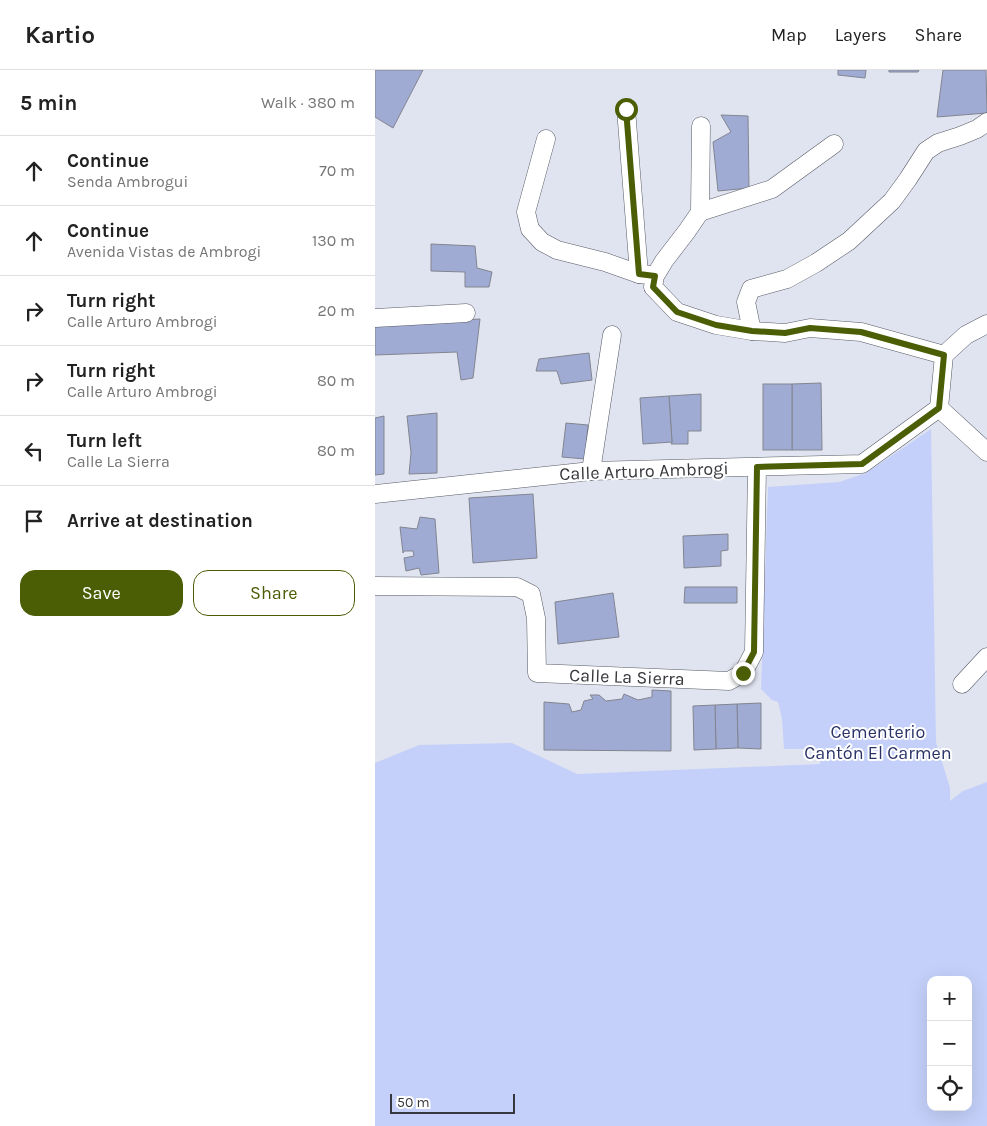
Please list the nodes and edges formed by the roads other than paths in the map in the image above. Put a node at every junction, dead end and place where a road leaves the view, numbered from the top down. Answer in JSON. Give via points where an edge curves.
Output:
{"nodes":[{"id":1,"x":626,"y":109,"type":"dead end"},
{"id":2,"x":987,"y":122,"type":"edge"},
{"id":3,"x":701,"y":126,"type":"dead end"},
{"id":4,"x":546,"y":139,"type":"dead end"},
{"id":5,"x":834,"y":144,"type":"dead end"},
{"id":6,"x":700,"y":212,"type":"junction"},
{"id":7,"x":647,"y":275,"type":"junction"},
{"id":8,"x":466,"y":313,"type":"dead end"},
{"id":9,"x":375,"y":318,"type":"edge"},
{"id":10,"x":987,"y":324,"type":"edge"},
{"id":11,"x":752,"y":331,"type":"junction"},
{"id":12,"x":612,"y":335,"type":"dead end"},
{"id":13,"x":944,"y":355,"type":"junction"},
{"id":14,"x":939,"y":408,"type":"junction"},
{"id":15,"x":987,"y":452,"type":"edge"},
{"id":16,"x":757,"y":467,"type":"junction"},
{"id":17,"x":591,"y":471,"type":"junction"},
{"id":18,"x":375,"y":494,"type":"edge"},
{"id":19,"x":375,"y":586,"type":"edge"},
{"id":20,"x":987,"y":657,"type":"edge"},
{"id":21,"x":962,"y":684,"type":"dead end"}],
"edges":[{"from":1,"to":7,"type":"street"},
{"from":2,"to":11,"type":"street","via":[[977,130],[938,143],[926,151],[892,201],[849,241],[787,279],[751,289],[746,302]]},
{"from":3,"to":6,"type":"street"},
{"from":4,"to":7,"type":"street","via":[[526,212],[530,229],[542,242],[557,250]]},
{"from":5,"to":6,"type":"street","via":[[773,189]]},
{"from":6,"to":7,"type":"street","via":[[664,261]]},
{"from":7,"to":11,"type":"street","via":[[653,287],[677,312],[716,325]]},
{"from":8,"to":9,"type":"street"},
{"from":10,"to":13,"type":"street","via":[[966,335]]},
{"from":11,"to":13,"type":"street","via":[[785,333],[810,328],[861,332]]},
{"from":12,"to":17,"type":"street"},
{"from":13,"to":14,"type":"street"},
{"from":14,"to":15,"type":"street"},
{"from":14,"to":16,"type":"street","name":"Calle Arturo Ambrogi","via":[[862,464]]},
{"from":16,"to":17,"type":"street","name":"Calle Arturo Ambrogi"},
{"from":16,"to":19,"type":"street","name":"Calle La Sierra","via":[[754,652],[743,673],[729,681],[537,673],[536,618],[531,594],[517,587]]},
{"from":17,"to":18,"type":"street","name":"Calle Arturo Ambrogi"},
{"from":20,"to":21,"type":"street"}]}
